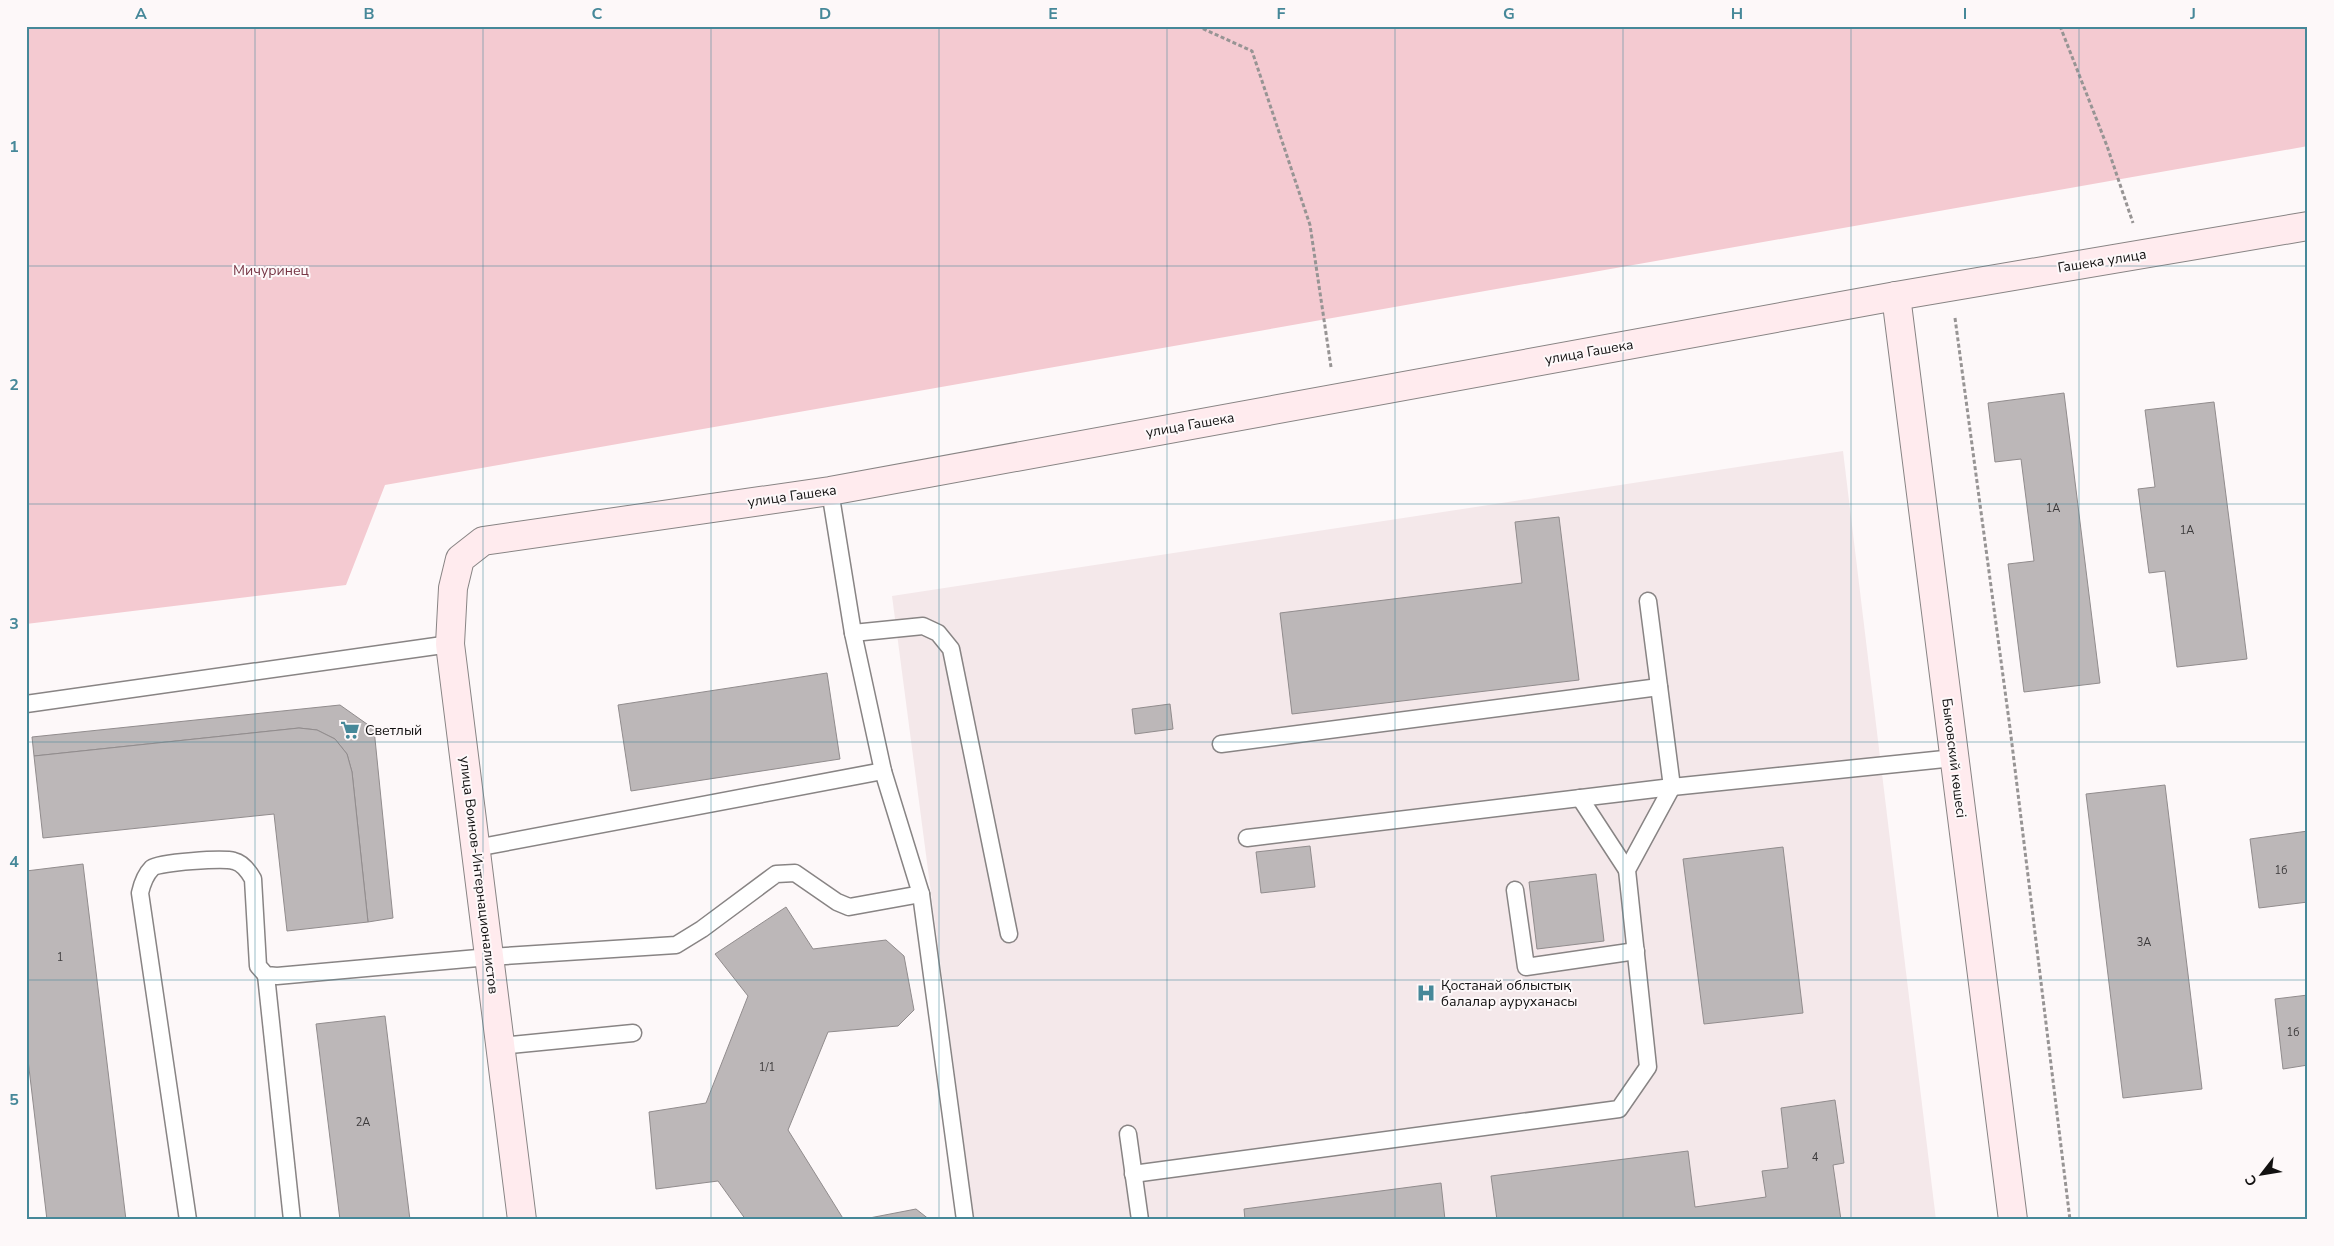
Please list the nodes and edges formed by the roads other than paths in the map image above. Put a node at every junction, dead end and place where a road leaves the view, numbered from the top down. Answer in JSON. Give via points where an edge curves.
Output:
{"nodes":[{"id":1,"x":2308,"y":226,"type":"edge"},
{"id":2,"x":1896,"y":296,"type":"junction"},
{"id":3,"x":830,"y":491,"type":"junction"},
{"id":4,"x":482,"y":540,"type":"joint"},
{"id":5,"x":1648,"y":601,"type":"dead end"},
{"id":6,"x":853,"y":633,"type":"junction"},
{"id":7,"x":450,"y":644,"type":"junction"},
{"id":8,"x":1659,"y":687,"type":"junction"},
{"id":9,"x":26,"y":704,"type":"edge"},
{"id":10,"x":1220,"y":744,"type":"dead end"},
{"id":11,"x":1954,"y":758,"type":"junction"},
{"id":12,"x":883,"y":771,"type":"junction"},
{"id":13,"x":1672,"y":787,"type":"junction"},
{"id":14,"x":1580,"y":798,"type":"junction"},
{"id":15,"x":1247,"y":838,"type":"dead end"},
{"id":16,"x":476,"y":848,"type":"junction"},
{"id":17,"x":1627,"y":870,"type":"junction"},
{"id":18,"x":1515,"y":890,"type":"dead end"},
{"id":19,"x":921,"y":894,"type":"junction"},
{"id":20,"x":1008,"y":934,"type":"dead end"},
{"id":21,"x":1636,"y":951,"type":"junction"},
{"id":22,"x":489,"y":957,"type":"junction"},
{"id":23,"x":266,"y":975,"type":"junction"},
{"id":24,"x":633,"y":1033,"type":"dead end"},
{"id":25,"x":500,"y":1046,"type":"junction"},
{"id":26,"x":1128,"y":1134,"type":"dead end"},
{"id":27,"x":1133,"y":1174,"type":"junction"},
{"id":28,"x":188,"y":1220,"type":"edge"},
{"id":29,"x":292,"y":1220,"type":"edge"},
{"id":30,"x":522,"y":1220,"type":"edge"},
{"id":31,"x":965,"y":1220,"type":"edge"},
{"id":32,"x":1140,"y":1220,"type":"edge"},
{"id":33,"x":2013,"y":1220,"type":"edge"}],
"edges":[{"from":1,"to":2,"type":"main road","name":"Гашека улица"},
{"from":2,"to":3,"type":"main road","name":"улица Гашека"},
{"from":2,"to":11,"type":"main road","name":"Быковский көшесі"},
{"from":3,"to":4,"type":"main road","name":"улица Гашека"},
{"from":3,"to":6,"type":"lane"},
{"from":4,"to":7,"type":"main road","name":"улица Воинов-Интернационалистов","via":[[460,559],[453,588]]},
{"from":5,"to":8,"type":"lane"},
{"from":6,"to":12,"type":"lane"},
{"from":6,"to":20,"type":"lane","via":[[923,626],[938,633],[951,649]]},
{"from":7,"to":9,"type":"lane"},
{"from":7,"to":16,"type":"main road","name":"улица Воинов-Интернационалистов"},
{"from":8,"to":10,"type":"lane"},
{"from":8,"to":13,"type":"lane"},
{"from":11,"to":13,"type":"lane"},
{"from":11,"to":33,"type":"main road","name":"Быковский көшесі"},
{"from":12,"to":16,"type":"lane"},
{"from":12,"to":19,"type":"lane"},
{"from":13,"to":14,"type":"lane"},
{"from":13,"to":17,"type":"lane"},
{"from":14,"to":15,"type":"lane"},
{"from":14,"to":17,"type":"lane"},
{"from":16,"to":22,"type":"main road","name":"улица Воинов-Интернационалистов"},
{"from":17,"to":21,"type":"lane"},
{"from":18,"to":21,"type":"lane","via":[[1526,967]]},
{"from":19,"to":22,"type":"lane","via":[[849,907],[795,873],[776,874],[676,945]]},
{"from":19,"to":31,"type":"lane"},
{"from":21,"to":27,"type":"lane","via":[[1648,1067],[1619,1110]]},
{"from":22,"to":23,"type":"lane"},
{"from":22,"to":25,"type":"main road","name":"улица Воинов-Интернационалистов"},
{"from":23,"to":28,"type":"lane","via":[[258,966],[253,879],[247,869],[234,860],[170,862],[153,867],[144,879],[140,893]]},
{"from":23,"to":29,"type":"lane"},
{"from":24,"to":25,"type":"lane"},
{"from":25,"to":30,"type":"main road","name":"улица Воинов-Интернационалистов"},
{"from":26,"to":27,"type":"lane"},
{"from":27,"to":32,"type":"lane"}]}
